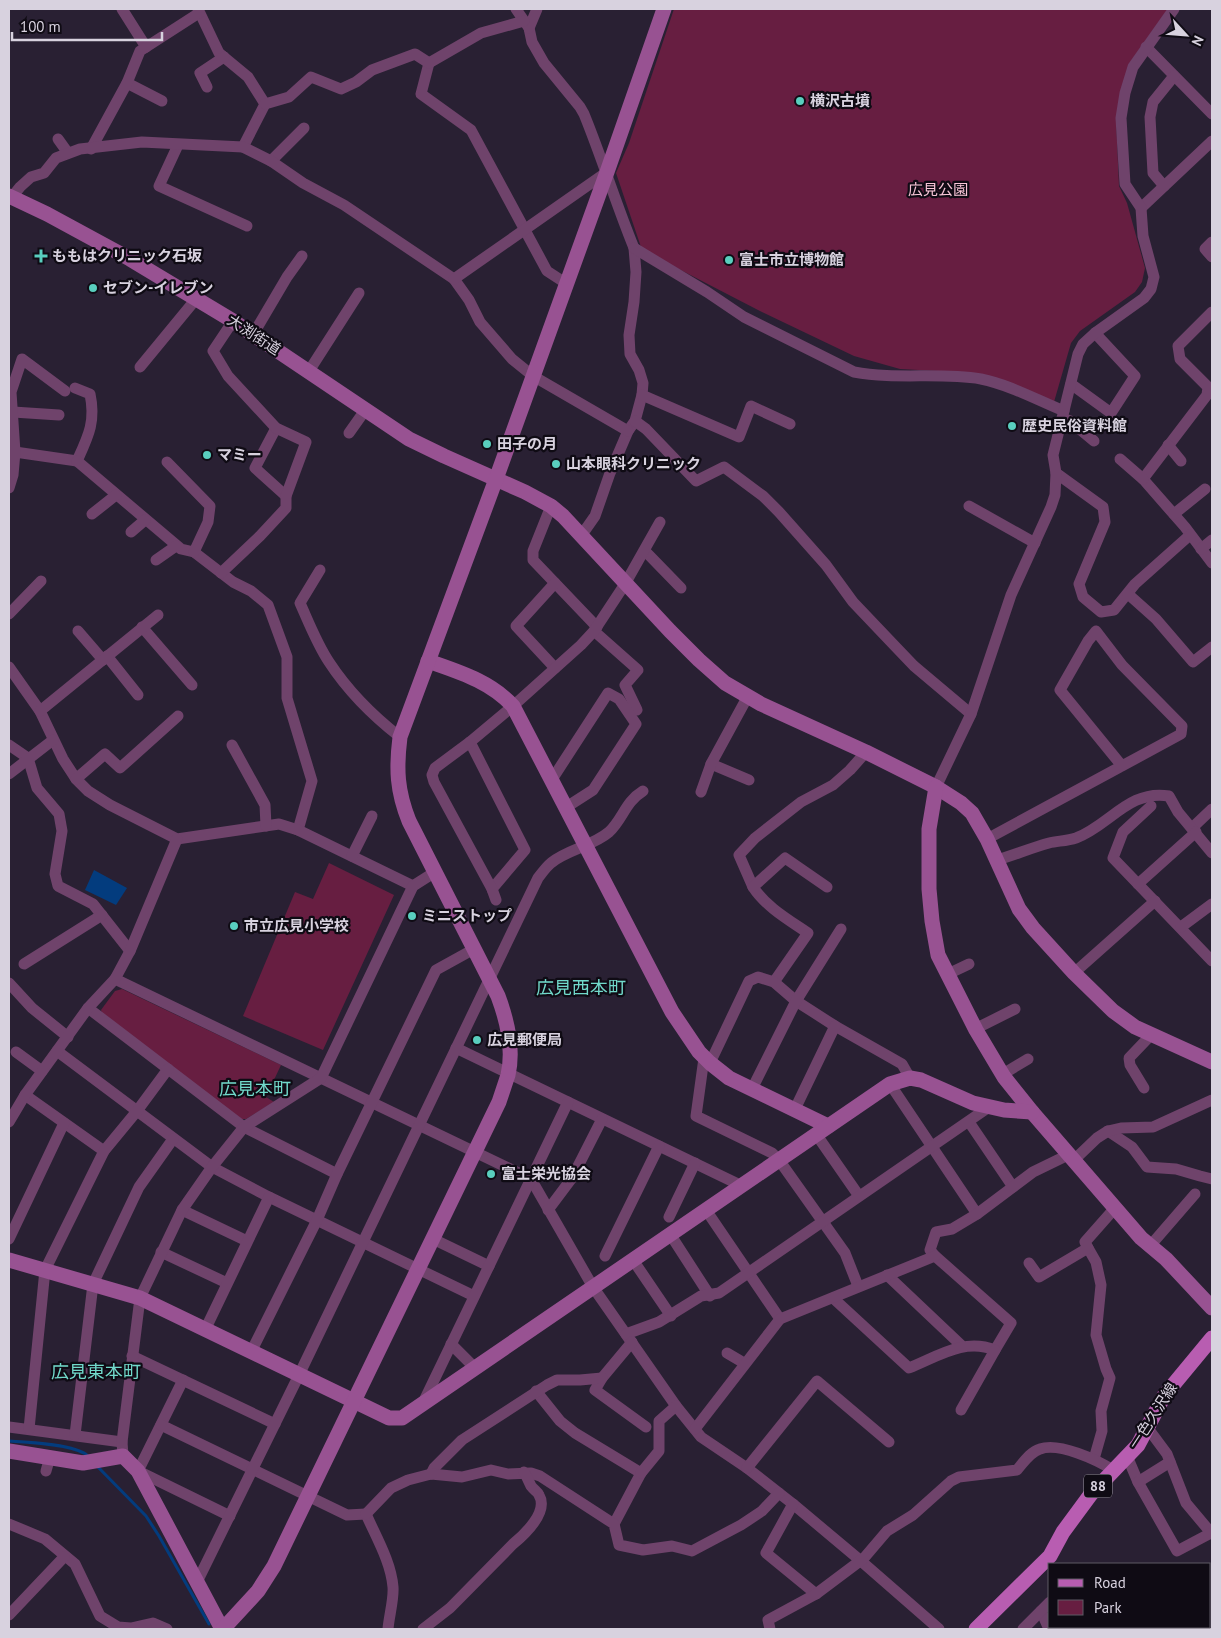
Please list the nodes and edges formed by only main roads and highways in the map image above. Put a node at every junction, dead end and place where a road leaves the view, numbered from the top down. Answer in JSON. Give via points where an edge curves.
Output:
{"nodes":[{"id":1,"x":1212,"y":1338,"type":"edge"},
{"id":2,"x":1052,"y":1560,"type":"edge"},
{"id":3,"x":1048,"y":1564,"type":"edge"},
{"id":4,"x":976,"y":1629,"type":"edge"}],
"edges":[{"from":1,"to":2,"type":"main road","name":"一色久沢線","number":"88","via":[[1164,1396],[1138,1445],[1091,1494],[1063,1532]]},
{"from":3,"to":4,"type":"main road","name":"一色久沢線","number":"88"}]}
